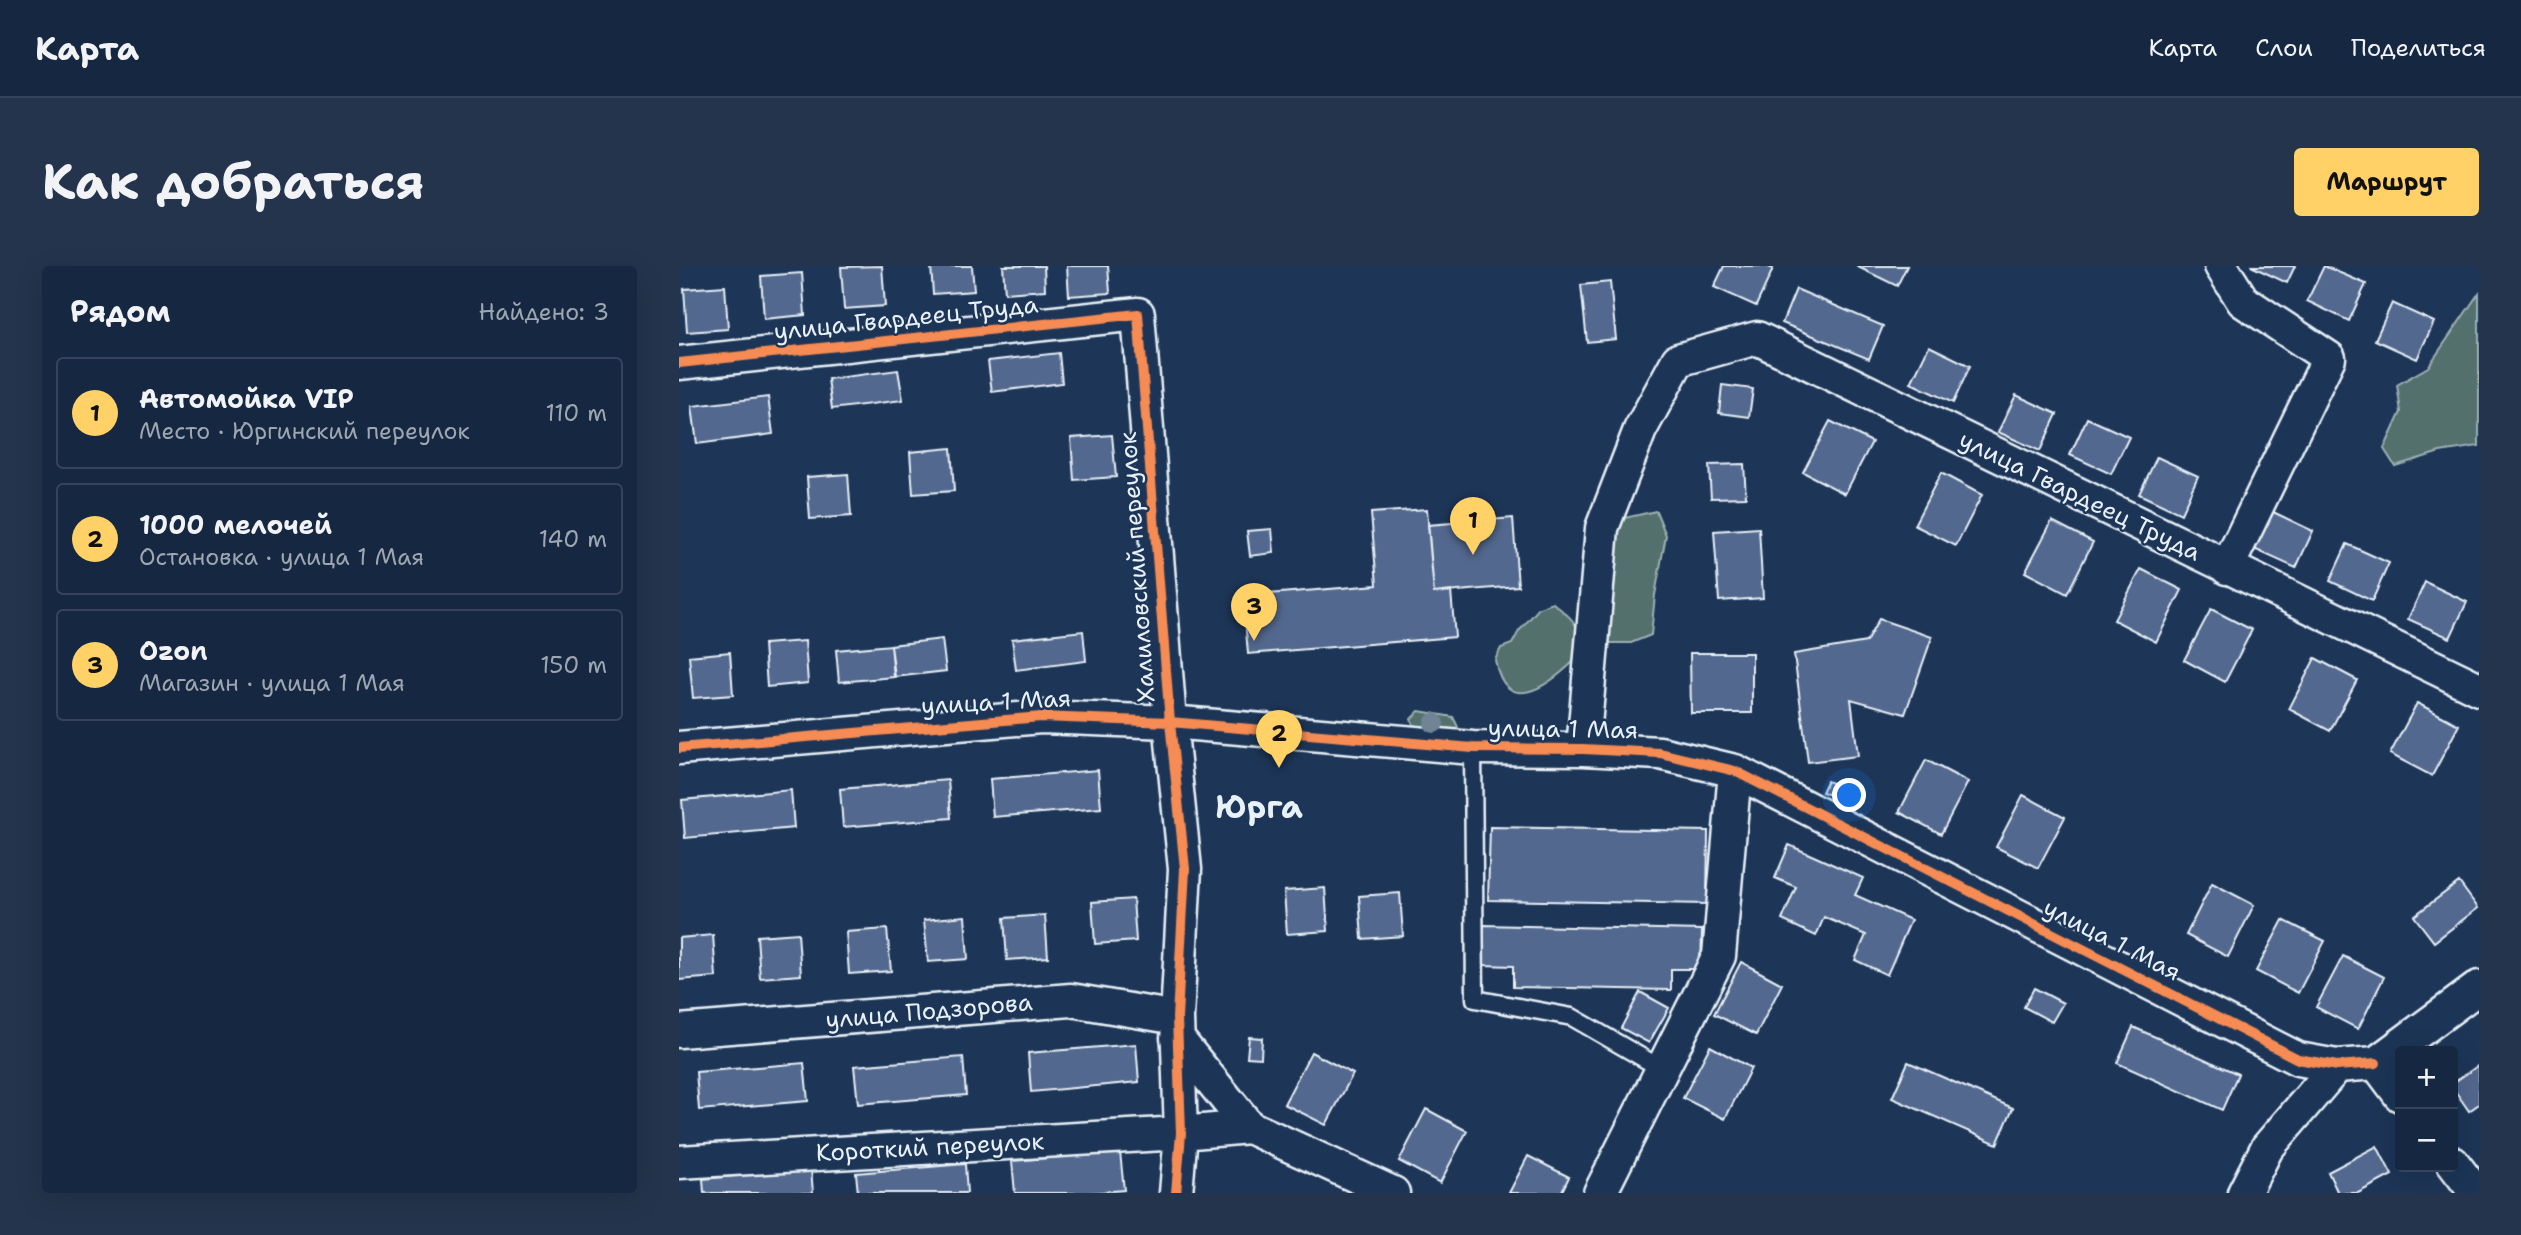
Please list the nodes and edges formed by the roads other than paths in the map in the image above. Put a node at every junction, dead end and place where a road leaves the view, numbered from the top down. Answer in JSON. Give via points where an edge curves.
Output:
{"nodes":[{"id":1,"x":2221,"y":266,"type":"edge"},
{"id":2,"x":1138,"y":314,"type":"joint"},
{"id":3,"x":679,"y":363,"type":"edge"},
{"id":4,"x":2227,"y":568,"type":"junction"},
{"id":5,"x":2479,"y":689,"type":"edge"},
{"id":6,"x":1170,"y":722,"type":"junction"},
{"id":7,"x":679,"y":748,"type":"edge"},
{"id":8,"x":1473,"y":748,"type":"junction"},
{"id":9,"x":1583,"y":749,"type":"junction"},
{"id":10,"x":1735,"y":771,"type":"junction"},
{"id":11,"x":2479,"y":987,"type":"edge"},
{"id":12,"x":1177,"y":1028,"type":"junction"},
{"id":13,"x":679,"y":1031,"type":"edge"},
{"id":14,"x":2376,"y":1063,"type":"junction"},
{"id":15,"x":2337,"y":1066,"type":"junction"},
{"id":16,"x":1662,"y":1069,"type":"junction"},
{"id":17,"x":2395,"y":1088,"type":"edge"},
{"id":18,"x":1249,"y":1127,"type":"junction"},
{"id":19,"x":1181,"y":1133,"type":"junction"},
{"id":20,"x":679,"y":1162,"type":"edge"},
{"id":21,"x":2458,"y":1170,"type":"edge"},
{"id":22,"x":1176,"y":1193,"type":"edge"},
{"id":23,"x":1392,"y":1193,"type":"edge"},
{"id":24,"x":1600,"y":1193,"type":"edge"},
{"id":25,"x":2244,"y":1193,"type":"edge"},
{"id":26,"x":2476,"y":1193,"type":"edge"}],
"edges":[{"from":1,"to":4,"type":"street","via":[[2243,300],[2329,358]]},
{"from":2,"to":3,"type":"street","name":"улица Гвардеец Труда"},
{"from":2,"to":6,"type":"street","name":"Халиловский переулок"},
{"from":4,"to":5,"type":"street","name":"улица Гвардеец Труда"},
{"from":4,"to":9,"type":"street","name":"улица Гвардеец Труда","via":[[1757,338],[1678,360],[1640,430],[1602,528]]},
{"from":6,"to":7,"type":"street","name":"улица 1 Мая","via":[[1041,717]]},
{"from":6,"to":8,"type":"street","name":"улица 1 Мая"},
{"from":6,"to":12,"type":"street","name":"Халиловский переулок","via":[[1185,869]]},
{"from":8,"to":9,"type":"street","name":"улица 1 Мая"},
{"from":8,"to":16,"type":"lane","via":[[1475,999],[1572,1017]]},
{"from":9,"to":10,"type":"street","name":"улица 1 Мая","via":[[1660,753]]},
{"from":10,"to":15,"type":"street","name":"улица 1 Мая","via":[[2298,1059]]},
{"from":10,"to":16,"type":"street","via":[[1719,956]]},
{"from":11,"to":14,"type":"street"},
{"from":12,"to":13,"type":"street","name":"улица Подзорова","via":[[1071,1000]]},
{"from":12,"to":18,"type":"street"},
{"from":12,"to":19,"type":"street","name":"Халиловский переулок"},
{"from":14,"to":15,"type":"street","name":"улица 1 Мая"},
{"from":14,"to":17,"type":"street"},
{"from":15,"to":25,"type":"street","via":[[2267,1148]]},
{"from":16,"to":24,"type":"street"},
{"from":18,"to":19,"type":"street","name":"Короткий переулок"},
{"from":18,"to":23,"type":"street"},
{"from":19,"to":20,"type":"street","name":"Короткий переулок"},
{"from":19,"to":22,"type":"street","name":"Халиловский переулок"},
{"from":21,"to":26,"type":"street"}]}
